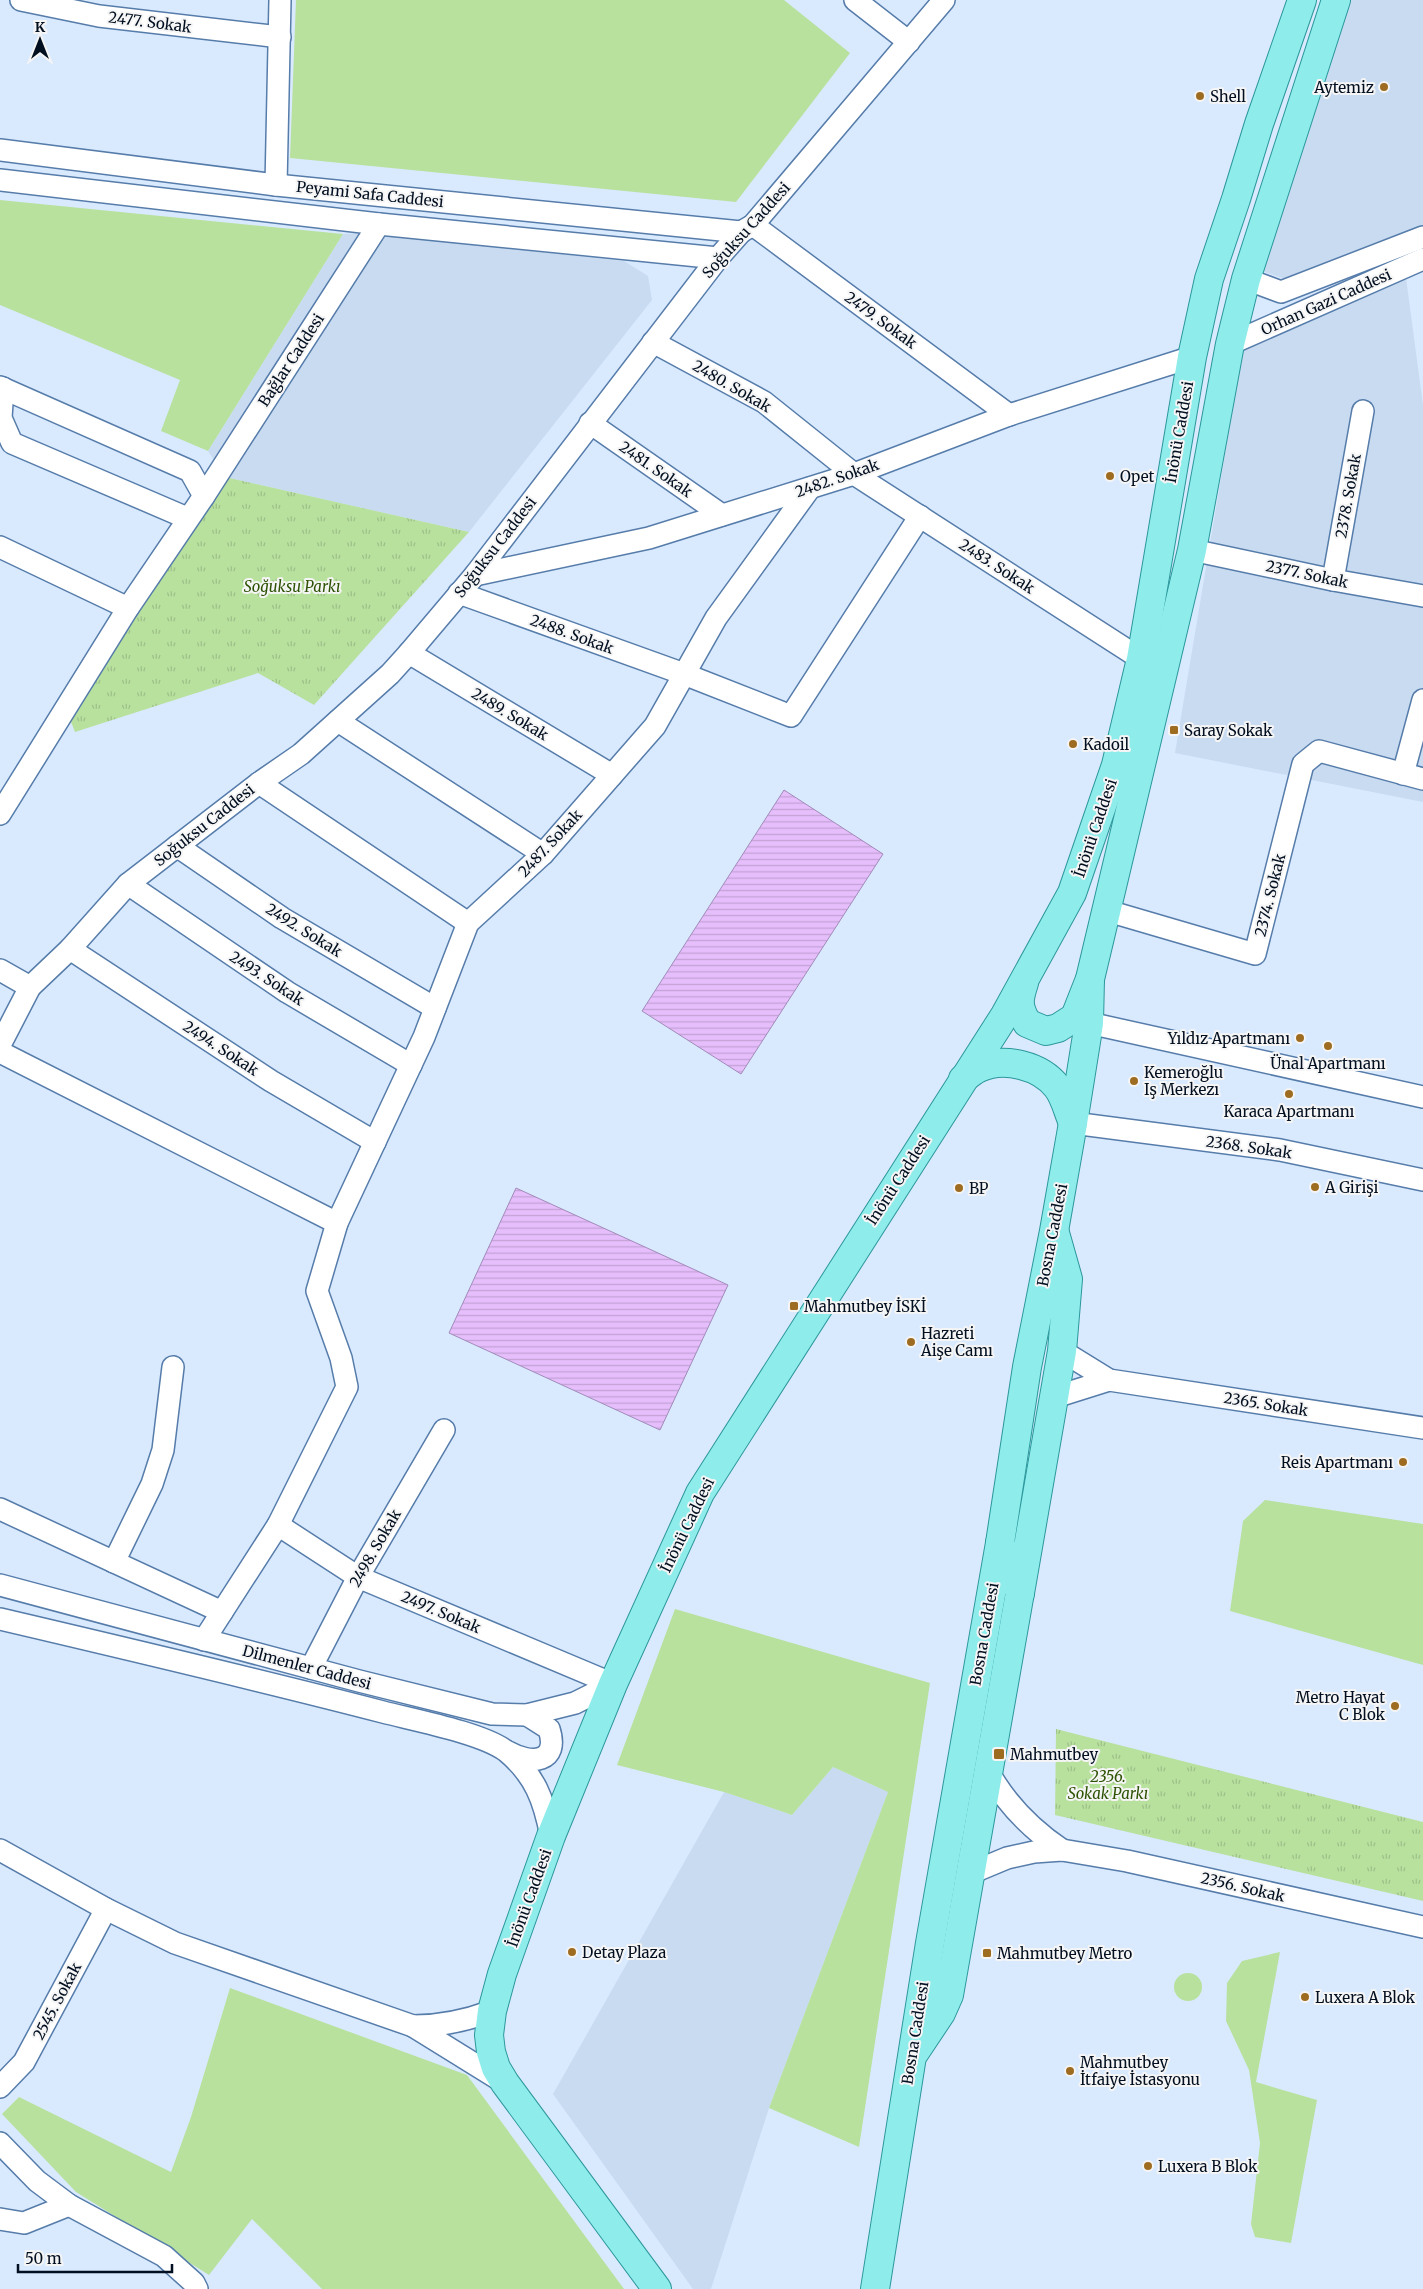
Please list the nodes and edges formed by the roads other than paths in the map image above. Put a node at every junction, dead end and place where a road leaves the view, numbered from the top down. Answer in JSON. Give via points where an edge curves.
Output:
{"nodes":[{"id":1,"x":21,"y":0,"type":"edge"},
{"id":2,"x":280,"y":0,"type":"edge"},
{"id":3,"x":855,"y":0,"type":"edge"},
{"id":4,"x":944,"y":0,"type":"edge"},
{"id":5,"x":1302,"y":0,"type":"edge"},
{"id":6,"x":1336,"y":0,"type":"edge"},
{"id":7,"x":280,"y":37,"type":"junction"},
{"id":8,"x":909,"y":42,"type":"junction"},
{"id":9,"x":0,"y":150,"type":"edge"},
{"id":10,"x":0,"y":180,"type":"edge"},
{"id":11,"x":276,"y":185,"type":"junction"},
{"id":12,"x":379,"y":224,"type":"junction"},
{"id":13,"x":747,"y":229,"type":"junction"},
{"id":14,"x":1423,"y":237,"type":"edge"},
{"id":15,"x":718,"y":258,"type":"junction"},
{"id":16,"x":1423,"y":259,"type":"edge"},
{"id":17,"x":1246,"y":279,"type":"junction"},
{"id":18,"x":653,"y":342,"type":"junction"},
{"id":19,"x":1230,"y":344,"type":"junction"},
{"id":20,"x":1192,"y":357,"type":"junction"},
{"id":21,"x":2,"y":387,"type":"edge"},
{"id":22,"x":1363,"y":412,"type":"dead end"},
{"id":23,"x":1009,"y":415,"type":"junction"},
{"id":24,"x":590,"y":424,"type":"junction"},
{"id":25,"x":854,"y":474,"type":"junction"},
{"id":26,"x":810,"y":488,"type":"junction"},
{"id":27,"x":204,"y":496,"type":"junction"},
{"id":28,"x":722,"y":515,"type":"junction"},
{"id":29,"x":920,"y":516,"type":"junction"},
{"id":30,"x":187,"y":518,"type":"junction"},
{"id":31,"x":0,"y":547,"type":"edge"},
{"id":32,"x":1192,"y":550,"type":"junction"},
{"id":33,"x":476,"y":575,"type":"junction"},
{"id":34,"x":1333,"y":580,"type":"junction"},
{"id":35,"x":459,"y":593,"type":"junction"},
{"id":36,"x":1423,"y":596,"type":"edge"},
{"id":37,"x":128,"y":608,"type":"junction"},
{"id":38,"x":409,"y":653,"type":"junction"},
{"id":39,"x":1141,"y":658,"type":"junction"},
{"id":40,"x":684,"y":674,"type":"junction"},
{"id":41,"x":1423,"y":700,"type":"edge"},
{"id":42,"x":338,"y":721,"type":"junction"},
{"id":43,"x":612,"y":775,"type":"junction"},
{"id":44,"x":1413,"y":776,"type":"edge"},
{"id":45,"x":259,"y":783,"type":"junction"},
{"id":46,"x":0,"y":814,"type":"edge"},
{"id":47,"x":177,"y":846,"type":"junction"},
{"id":48,"x":543,"y":854,"type":"junction"},
{"id":49,"x":128,"y":884,"type":"junction"},
{"id":50,"x":1108,"y":911,"type":"junction"},
{"id":51,"x":468,"y":923,"type":"junction"},
{"id":52,"x":70,"y":949,"type":"junction"},
{"id":53,"x":0,"y":970,"type":"edge"},
{"id":54,"x":1026,"y":976,"type":"junction"},
{"id":55,"x":1090,"y":979,"type":"junction"},
{"id":56,"x":30,"y":988,"type":"junction"},
{"id":57,"x":435,"y":1008,"type":"junction"},
{"id":58,"x":1089,"y":1024,"type":"junction"},
{"id":59,"x":0,"y":1045,"type":"edge"},
{"id":60,"x":0,"y":1052,"type":"edge"},
{"id":61,"x":411,"y":1065,"type":"junction"},
{"id":62,"x":963,"y":1079,"type":"junction"},
{"id":63,"x":1423,"y":1097,"type":"edge"},
{"id":64,"x":1073,"y":1123,"type":"junction"},
{"id":65,"x":375,"y":1142,"type":"junction"},
{"id":66,"x":1423,"y":1180,"type":"edge"},
{"id":67,"x":337,"y":1222,"type":"junction"},
{"id":68,"x":1054,"y":1231,"type":"junction"},
{"id":69,"x":1038,"y":1306,"type":"junction"},
{"id":70,"x":1062,"y":1351,"type":"junction"},
{"id":71,"x":173,"y":1367,"type":"dead end"},
{"id":72,"x":1109,"y":1380,"type":"junction"},
{"id":73,"x":1055,"y":1397,"type":"junction"},
{"id":74,"x":1423,"y":1428,"type":"edge"},
{"id":75,"x":444,"y":1430,"type":"dead end"},
{"id":76,"x":0,"y":1509,"type":"edge"},
{"id":77,"x":278,"y":1525,"type":"junction"},
{"id":78,"x":1000,"y":1542,"type":"junction"},
{"id":79,"x":114,"y":1562,"type":"junction"},
{"id":80,"x":358,"y":1577,"type":"junction"},
{"id":81,"x":0,"y":1585,"type":"edge"},
{"id":82,"x":1020,"y":1593,"type":"junction"},
{"id":83,"x":222,"y":1612,"type":"junction"},
{"id":84,"x":0,"y":1619,"type":"edge"},
{"id":85,"x":204,"y":1640,"type":"junction"},
{"id":86,"x":311,"y":1668,"type":"junction"},
{"id":87,"x":613,"y":1684,"type":"junction"},
{"id":88,"x":972,"y":1702,"type":"junction"},
{"id":89,"x":527,"y":1715,"type":"junction"},
{"id":90,"x":505,"y":1751,"type":"junction"},
{"id":91,"x":990,"y":1761,"type":"junction"},
{"id":92,"x":552,"y":1836,"type":"junction"},
{"id":93,"x":0,"y":1850,"type":"edge"},
{"id":94,"x":1062,"y":1850,"type":"junction"},
{"id":95,"x":971,"y":1872,"type":"junction"},
{"id":96,"x":106,"y":1909,"type":"junction"},
{"id":97,"x":1423,"y":1927,"type":"edge"},
{"id":98,"x":492,"y":2011,"type":"junction"},
{"id":99,"x":414,"y":2026,"type":"junction"},
{"id":100,"x":910,"y":2060,"type":"junction"},
{"id":101,"x":504,"y":2083,"type":"junction"},
{"id":102,"x":0,"y":2087,"type":"edge"},
{"id":103,"x":0,"y":2143,"type":"edge"},
{"id":104,"x":69,"y":2204,"type":"junction"},
{"id":105,"x":0,"y":2219,"type":"edge"},
{"id":106,"x":197,"y":2289,"type":"edge"},
{"id":107,"x":657,"y":2289,"type":"edge"},
{"id":108,"x":875,"y":2289,"type":"edge"}],
"edges":[{"from":1,"to":7,"type":"street","name":"2477. Sokak","via":[[99,16]]},
{"from":2,"to":7,"type":"street"},
{"from":3,"to":8,"type":"street"},
{"from":4,"to":8,"type":"street","name":"Soğuksu Caddesi"},
{"from":5,"to":20,"type":"main road","name":"İnönü Caddesi","via":[[1209,279]]},
{"from":6,"to":17,"type":"main road","name":"İnönü Caddesi"},
{"from":7,"to":11,"type":"street"},
{"from":8,"to":13,"type":"street","name":"Soğuksu Caddesi"},
{"from":9,"to":11,"type":"street","name":"Peyami Safa Caddesi"},
{"from":10,"to":12,"type":"street","name":"Peyami Safa Caddesi"},
{"from":11,"to":13,"type":"street","name":"Peyami Safa Caddesi"},
{"from":12,"to":15,"type":"street","name":"Peyami Safa Caddesi"},
{"from":12,"to":27,"type":"street","name":"Bağlar Caddesi"},
{"from":13,"to":15,"type":"street","name":"Soğuksu Caddesi"},
{"from":13,"to":23,"type":"street","name":"2479. Sokak"},
{"from":14,"to":17,"type":"street","name":"Orhan Gazi Caddesi","via":[[1281,292]]},
{"from":15,"to":18,"type":"street","name":"Soğuksu Caddesi"},
{"from":16,"to":19,"type":"street","name":"Orhan Gazi Caddesi"},
{"from":17,"to":19,"type":"main road","name":"İnönü Caddesi"},
{"from":18,"to":24,"type":"street","name":"Soğuksu Caddesi"},
{"from":18,"to":25,"type":"street","name":"2480. Sokak","via":[[764,402]]},
{"from":19,"to":32,"type":"main road","name":"İnönü Caddesi"},
{"from":20,"to":23,"type":"street","name":"2482. Sokak"},
{"from":20,"to":39,"type":"main road","name":"İnönü Caddesi"},
{"from":21,"to":27,"type":"street","via":[[190,471]]},
{"from":21,"to":30,"type":"street","via":[[1,418],[12,443]]},
{"from":22,"to":34,"type":"street","name":"2378. Sokak"},
{"from":23,"to":25,"type":"street","name":"2482. Sokak"},
{"from":24,"to":28,"type":"street","name":"2481. Sokak"},
{"from":24,"to":33,"type":"street","name":"Soğuksu Caddesi"},
{"from":25,"to":26,"type":"street","name":"2482. Sokak"},
{"from":25,"to":29,"type":"street","name":"2483. Sokak"},
{"from":26,"to":28,"type":"street","name":"2482. Sokak"},
{"from":26,"to":40,"type":"street","name":"2487. Sokak","via":[[716,618]]},
{"from":27,"to":30,"type":"street","name":"Bağlar Caddesi"},
{"from":28,"to":33,"type":"street","name":"2482. Sokak","via":[[649,538]]},
{"from":29,"to":39,"type":"street","name":"2483. Sokak"},
{"from":29,"to":40,"type":"street","name":"2488. Sokak","via":[[791,716]]},
{"from":30,"to":37,"type":"street","name":"Bağlar Caddesi"},
{"from":31,"to":37,"type":"street"},
{"from":32,"to":34,"type":"street","name":"2377. Sokak"},
{"from":32,"to":50,"type":"main road","name":"İnönü Caddesi"},
{"from":33,"to":35,"type":"street","name":"Soğuksu Caddesi"},
{"from":34,"to":36,"type":"street","name":"2377. Sokak"},
{"from":35,"to":38,"type":"street","name":"Soğuksu Caddesi"},
{"from":35,"to":40,"type":"street","name":"2488. Sokak"},
{"from":37,"to":46,"type":"street","name":"Bağlar Caddesi"},
{"from":38,"to":42,"type":"street","name":"Soğuksu Caddesi"},
{"from":38,"to":43,"type":"street","name":"2489. Sokak"},
{"from":39,"to":54,"type":"main road","name":"İnönü Caddesi","via":[[1116,765],[1072,892]]},
{"from":40,"to":43,"type":"street","name":"2487. Sokak","via":[[655,726]]},
{"from":41,"to":44,"type":"street"},
{"from":42,"to":45,"type":"street","name":"Soğuksu Caddesi","via":[[301,754]]},
{"from":42,"to":48,"type":"street"},
{"from":43,"to":48,"type":"street","name":"2487. Sokak"},
{"from":44,"to":50,"type":"street","name":"2374. Sokak","via":[[1319,751],[1303,764],[1255,954]]},
{"from":45,"to":47,"type":"street","name":"Soğuksu Caddesi"},
{"from":45,"to":51,"type":"street"},
{"from":47,"to":49,"type":"street","name":"Soğuksu Caddesi"},
{"from":47,"to":57,"type":"street","name":"2492. Sokak","via":[[282,918]]},
{"from":48,"to":51,"type":"street","name":"2487. Sokak"},
{"from":49,"to":52,"type":"street","name":"Soğuksu Caddesi"},
{"from":49,"to":61,"type":"street","name":"2493. Sokak","via":[[287,992]]},
{"from":50,"to":55,"type":"main road","name":"İnönü Caddesi"},
{"from":51,"to":57,"type":"street","name":"2487. Sokak"},
{"from":52,"to":56,"type":"street","name":"Soğuksu Caddesi"},
{"from":52,"to":65,"type":"street","name":"2494. Sokak","via":[[271,1081]]},
{"from":53,"to":56,"type":"street"},
{"from":54,"to":55,"type":"main road","via":[[1018,1000],[1021,1012],[1027,1024],[1046,1031],[1058,1028],[1075,1017]]},
{"from":54,"to":62,"type":"main road","name":"İnönü Caddesi"},
{"from":55,"to":58,"type":"main road","name":"Bosna Caddesi"},
{"from":56,"to":59,"type":"street","name":"Soğuksu Caddesi"},
{"from":57,"to":61,"type":"street","name":"2487. Sokak"},
{"from":58,"to":63,"type":"street"},
{"from":58,"to":64,"type":"main road","name":"Bosna Caddesi"},
{"from":60,"to":67,"type":"street"},
{"from":61,"to":65,"type":"street","name":"2487. Sokak"},
{"from":62,"to":64,"type":"main road","via":[[980,1067],[1000,1063],[1033,1069],[1058,1088]]},
{"from":62,"to":87,"type":"main road","name":"İnönü Caddesi","via":[[700,1493]]},
{"from":64,"to":66,"type":"street","name":"2368. Sokak","via":[[1280,1150]]},
{"from":64,"to":68,"type":"main road","name":"Bosna Caddesi"},
{"from":65,"to":67,"type":"street","name":"2487. Sokak"},
{"from":67,"to":77,"type":"street","name":"2487. Sokak","via":[[317,1291],[341,1358],[347,1387]]},
{"from":68,"to":69,"type":"main road","name":"Bosna Caddesi"},
{"from":68,"to":70,"type":"main road","via":[[1068,1279]]},
{"from":69,"to":70,"type":"main road"},
{"from":69,"to":78,"type":"main road","name":"Bosna Caddesi"},
{"from":70,"to":72,"type":"street","name":"2365. Sokak"},
{"from":70,"to":73,"type":"main road"},
{"from":71,"to":79,"type":"street","via":[[163,1450],[152,1484]]},
{"from":72,"to":73,"type":"street","name":"2365. Sokak"},
{"from":72,"to":74,"type":"street","name":"2365. Sokak"},
{"from":73,"to":82,"type":"main road"},
{"from":75,"to":80,"type":"street","name":"2498. Sokak"},
{"from":76,"to":79,"type":"street"},
{"from":77,"to":80,"type":"street","name":"2497. Sokak"},
{"from":77,"to":83,"type":"street","name":"2487. Sokak"},
{"from":78,"to":82,"type":"main road"},
{"from":78,"to":88,"type":"main road","name":"Bosna Caddesi"},
{"from":79,"to":83,"type":"street"},
{"from":80,"to":86,"type":"street","name":"2498. Sokak"},
{"from":80,"to":87,"type":"street","name":"2497. Sokak"},
{"from":81,"to":85,"type":"street","name":"Dilmenler Caddesi"},
{"from":82,"to":91,"type":"main road"},
{"from":83,"to":85,"type":"street","name":"2487. Sokak"},
{"from":84,"to":90,"type":"street","name":"Dilmenler Caddesi","via":[[434,1725],[494,1744]]},
{"from":85,"to":86,"type":"street","name":"Dilmenler Caddesi"},
{"from":86,"to":89,"type":"street","name":"Dilmenler Caddesi","via":[[492,1714]]},
{"from":87,"to":89,"type":"street","name":"Dilmenler Caddesi","via":[[574,1703]]},
{"from":87,"to":92,"type":"main road","name":"İnönü Caddesi"},
{"from":88,"to":91,"type":"main road"},
{"from":88,"to":100,"type":"main road","name":"Bosna Caddesi"},
{"from":89,"to":90,"type":"street","via":[[549,1729],[551,1747],[541,1759],[530,1761]]},
{"from":90,"to":92,"type":"street","name":"Dilmenler Caddesi","via":[[537,1786]]},
{"from":91,"to":94,"type":"street","via":[[996,1785],[1018,1813],[1034,1830]]},
{"from":91,"to":95,"type":"main road"},
{"from":92,"to":98,"type":"main road","name":"İnönü Caddesi","via":[[502,1974]]},
{"from":93,"to":96,"type":"street"},
{"from":94,"to":95,"type":"street","via":[[1007,1858]]},
{"from":94,"to":97,"type":"street","name":"2356. Sokak","via":[[1127,1860]]},
{"from":95,"to":100,"type":"main road","via":[[949,1995]]},
{"from":96,"to":99,"type":"street","via":[[175,1943]]},
{"from":96,"to":102,"type":"street","name":"2545. Sokak","via":[[24,2062]]},
{"from":98,"to":99,"type":"street","via":[[439,2026]]},
{"from":98,"to":101,"type":"main road","name":"İnönü Caddesi","via":[[491,2052]]},
{"from":99,"to":101,"type":"street"},
{"from":100,"to":108,"type":"main road","name":"Bosna Caddesi"},
{"from":101,"to":107,"type":"main road","name":"İnönü Caddesi"},
{"from":103,"to":104,"type":"street","via":[[37,2181]]},
{"from":104,"to":105,"type":"street","via":[[24,2223]]},
{"from":104,"to":106,"type":"street","via":[[164,2256]]}]}
